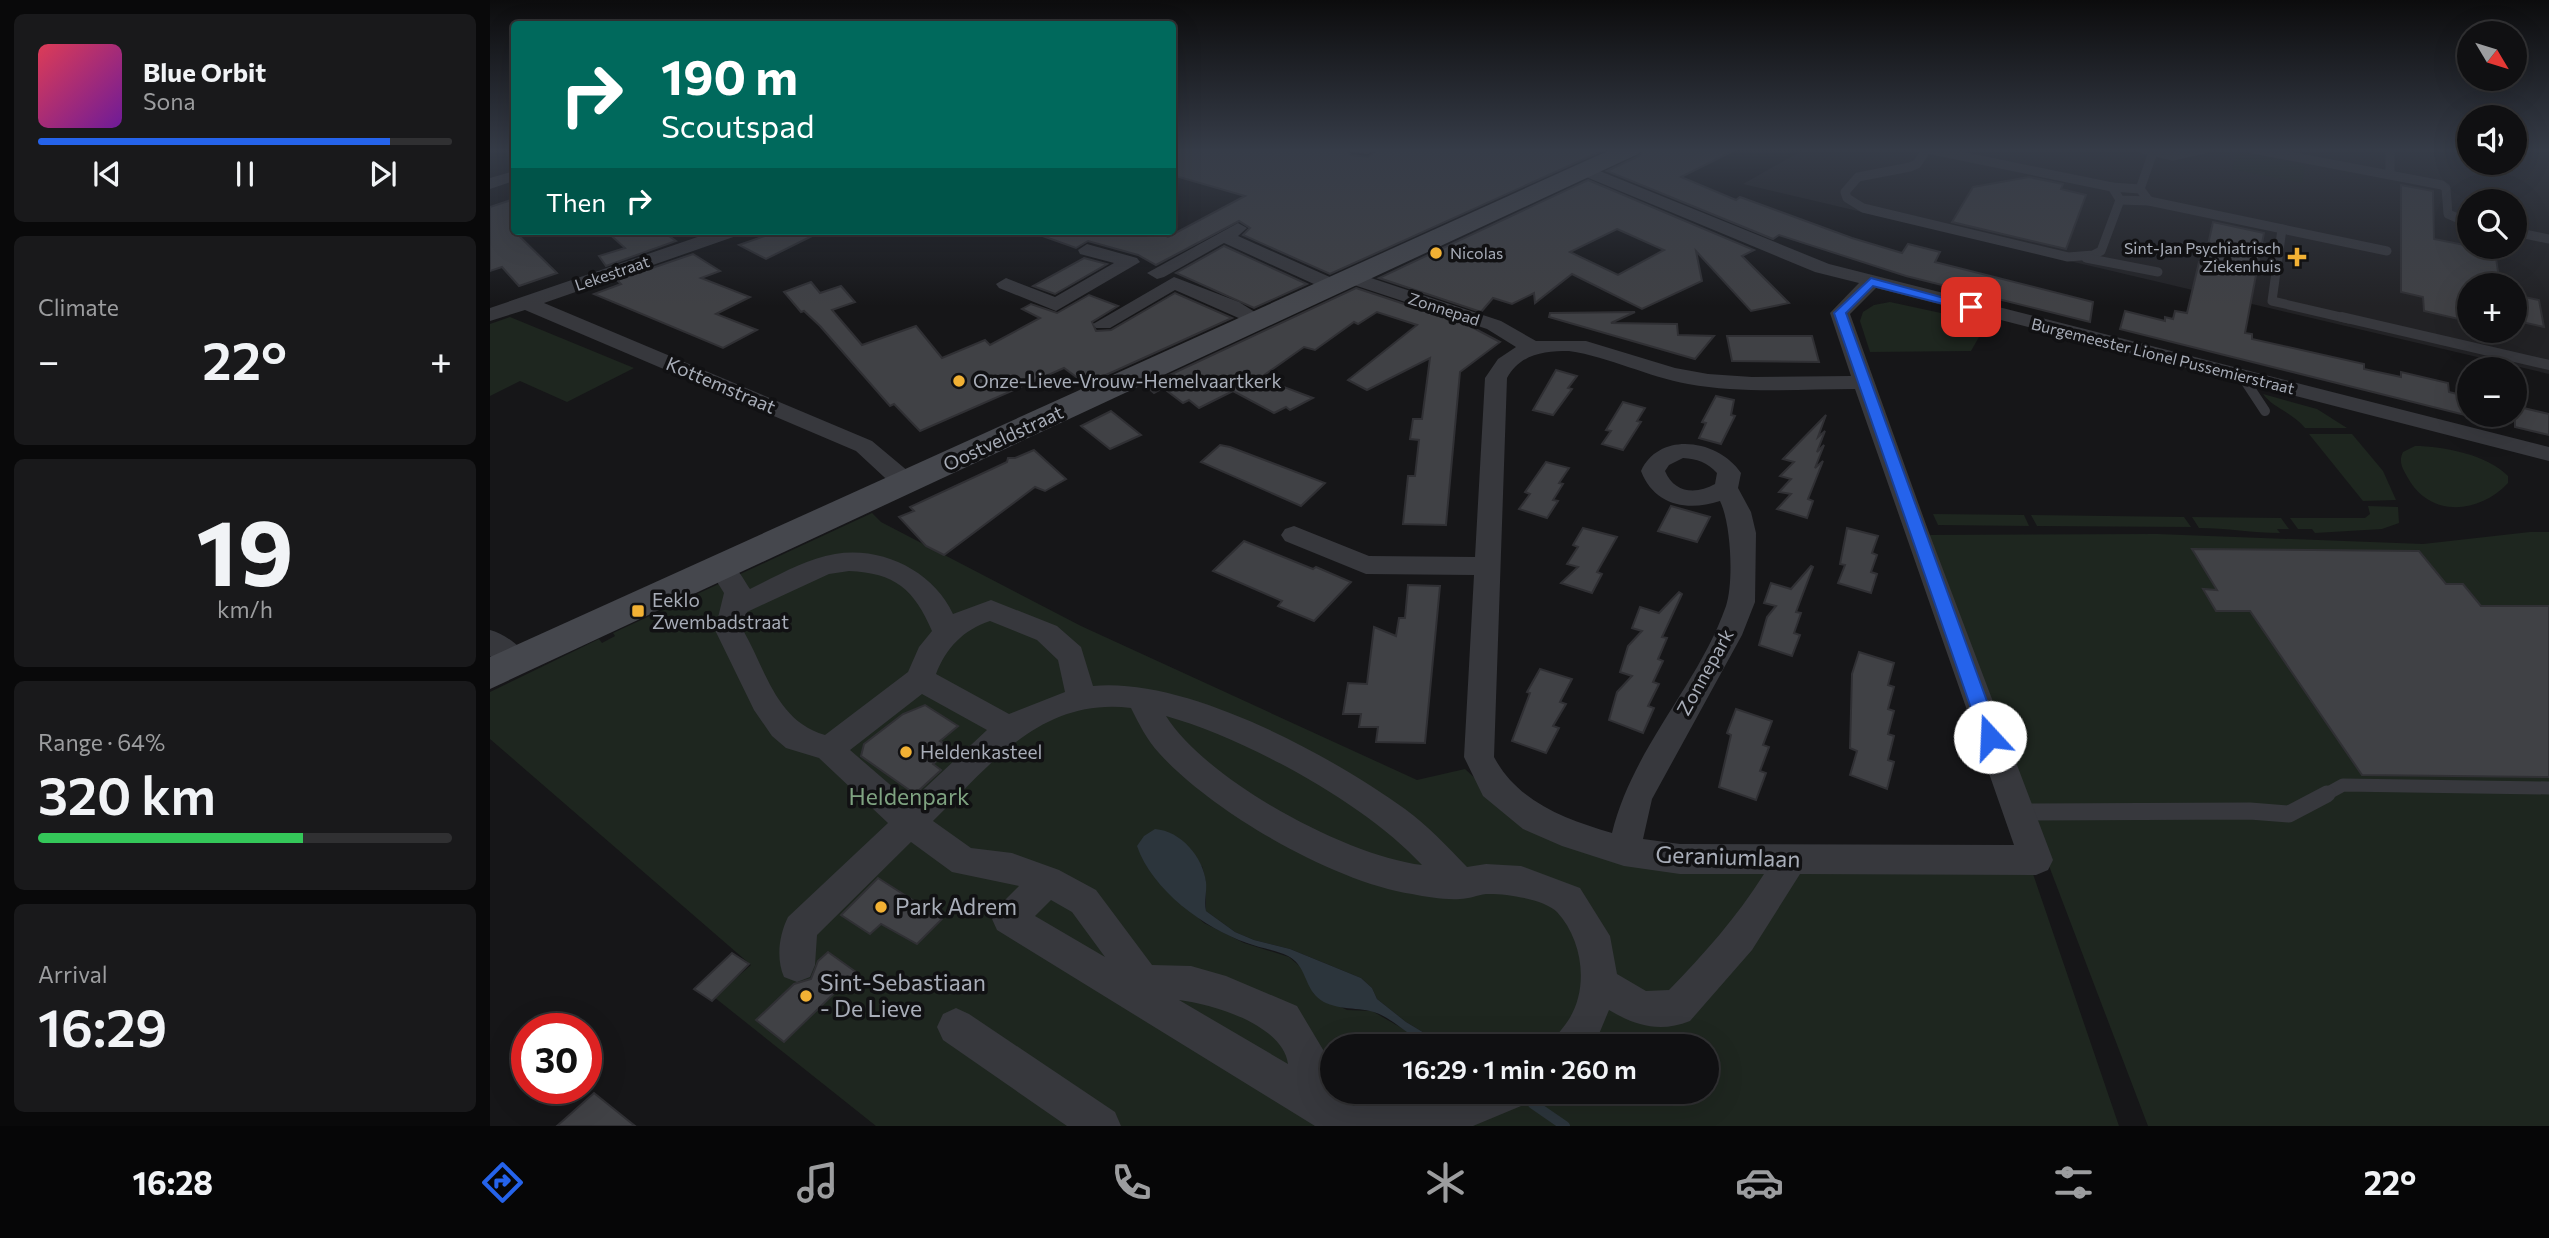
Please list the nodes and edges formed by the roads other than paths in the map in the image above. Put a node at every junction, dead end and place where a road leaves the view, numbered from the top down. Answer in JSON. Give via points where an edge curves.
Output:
{"nodes":[{"id":1,"x":1517,"y":202,"type":"edge"},
{"id":2,"x":1661,"y":202,"type":"edge"},
{"id":3,"x":1853,"y":202,"type":"edge"},
{"id":4,"x":2119,"y":202,"type":"edge"},
{"id":5,"x":2151,"y":202,"type":"edge"},
{"id":6,"x":2447,"y":202,"type":"edge"},
{"id":7,"x":2457,"y":218,"type":"edge"},
{"id":8,"x":1242,"y":226,"type":"dead end"},
{"id":9,"x":2282,"y":229,"type":"junction"},
{"id":10,"x":2527,"y":234,"type":"edge"},
{"id":11,"x":703,"y":235,"type":"edge"},
{"id":12,"x":1223,"y":236,"type":"junction"},
{"id":13,"x":2549,"y":239,"type":"edge"},
{"id":14,"x":1087,"y":250,"type":"dead end"},
{"id":15,"x":2387,"y":251,"type":"dead end"},
{"id":16,"x":2082,"y":257,"type":"junction"},
{"id":17,"x":1130,"y":262,"type":"junction"},
{"id":18,"x":2158,"y":272,"type":"dead end"},
{"id":19,"x":1166,"y":278,"type":"junction"},
{"id":20,"x":1343,"y":282,"type":"junction"},
{"id":21,"x":1871,"y":282,"type":"junction"},
{"id":22,"x":1006,"y":284,"type":"dead end"},
{"id":23,"x":527,"y":303,"type":"junction"},
{"id":24,"x":490,"y":315,"type":"edge"},
{"id":25,"x":1259,"y":321,"type":"junction"},
{"id":26,"x":1103,"y":324,"type":"dead end"},
{"id":27,"x":1532,"y":348,"type":"junction"},
{"id":28,"x":2549,"y":365,"type":"edge"},
{"id":29,"x":2242,"y":376,"type":"junction"},
{"id":30,"x":1862,"y":382,"type":"junction"},
{"id":31,"x":2265,"y":411,"type":"dead end"},
{"id":32,"x":2549,"y":454,"type":"edge"},
{"id":33,"x":905,"y":483,"type":"junction"},
{"id":34,"x":1726,"y":488,"type":"dead end"},
{"id":35,"x":1302,"y":528,"type":"dead end"},
{"id":36,"x":1486,"y":566,"type":"junction"},
{"id":37,"x":722,"y":569,"type":"junction"},
{"id":38,"x":737,"y":605,"type":"junction"},
{"id":39,"x":947,"y":632,"type":"junction"},
{"id":40,"x":499,"y":659,"type":"edge"},
{"id":41,"x":920,"y":679,"type":"junction"},
{"id":42,"x":1140,"y":698,"type":"junction"},
{"id":43,"x":1082,"y":699,"type":"junction"},
{"id":44,"x":1009,"y":727,"type":"junction"},
{"id":45,"x":830,"y":749,"type":"junction"},
{"id":46,"x":2549,"y":788,"type":"edge"},
{"id":47,"x":2018,"y":811,"type":"junction"},
{"id":48,"x":910,"y":823,"type":"junction"},
{"id":49,"x":1624,"y":851,"type":"junction"},
{"id":50,"x":1790,"y":860,"type":"junction"},
{"id":51,"x":1047,"y":881,"type":"junction"},
{"id":52,"x":1460,"y":884,"type":"junction"},
{"id":53,"x":797,"y":965,"type":"dead end"},
{"id":54,"x":1601,"y":985,"type":"junction"},
{"id":55,"x":956,"y":1027,"type":"dead end"},
{"id":56,"x":1581,"y":1034,"type":"edge"},
{"id":57,"x":1312,"y":1100,"type":"junction"},
{"id":58,"x":1478,"y":1104,"type":"edge"},
{"id":59,"x":1101,"y":1126,"type":"edge"},
{"id":60,"x":1349,"y":1126,"type":"edge"}],
"edges":[{"from":1,"to":20,"type":"street","name":"Oostveldstraat"},
{"from":2,"to":21,"type":"street","name":"Burgemeester Lionel Pussemierstraat","via":[[1822,268]]},
{"from":3,"to":16,"type":"lane","via":[[1863,208]]},
{"from":4,"to":16,"type":"lane","via":[[2101,251]]},
{"from":5,"to":9,"type":"lane"},
{"from":6,"to":7,"type":"lane","via":[[2448,215]]},
{"from":8,"to":12,"type":"street"},
{"from":9,"to":15,"type":"lane"},
{"from":9,"to":28,"type":"lane","via":[[2272,302]]},
{"from":10,"to":13,"type":"lane"},
{"from":11,"to":23,"type":"street","name":"Lekestraat"},
{"from":12,"to":19,"type":"street"},
{"from":12,"to":20,"type":"street","name":"Zonnepad"},
{"from":14,"to":17,"type":"street"},
{"from":16,"to":18,"type":"lane"},
{"from":17,"to":19,"type":"street"},
{"from":17,"to":22,"type":"street","via":[[1056,304]]},
{"from":19,"to":25,"type":"street"},
{"from":19,"to":26,"type":"street"},
{"from":20,"to":25,"type":"street","name":"Oostveldstraat"},
{"from":20,"to":27,"type":"street","name":"Zonnepad","via":[[1494,325]]},
{"from":21,"to":29,"type":"street","name":"Burgemeester Lionel Pussemierstraat"},
{"from":21,"to":30,"type":"street","via":[[1840,313]]},
{"from":23,"to":24,"type":"street","name":"Lekestraat"},
{"from":23,"to":33,"type":"street","name":"Kottemstraat","via":[[864,446]]},
{"from":25,"to":33,"type":"street","name":"Oostveldstraat"},
{"from":27,"to":30,"type":"street","name":"Geraniumlaan","via":[[1580,346],[1686,377],[1745,383]]},
{"from":27,"to":36,"type":"street","name":"Geraniumlaan","via":[[1511,357],[1496,378]]},
{"from":29,"to":31,"type":"lane"},
{"from":29,"to":32,"type":"street","name":"Burgemeester Lionel Pussemierstraat"},
{"from":30,"to":47,"type":"street"},
{"from":33,"to":37,"type":"street","name":"Oostveldstraat"},
{"from":34,"to":49,"type":"street","name":"Zonnepark","via":[[1743,533],[1741,602],[1728,635],[1636,799]]},
{"from":35,"to":36,"type":"street","via":[[1331,549],[1366,565]]},
{"from":36,"to":49,"type":"street","name":"Geraniumlaan","via":[[1479,757],[1494,787],[1534,819]]},
{"from":37,"to":38,"type":"street","via":[[738,592]]},
{"from":37,"to":40,"type":"street","name":"Oostveldstraat"},
{"from":38,"to":39,"type":"street","via":[[823,566],[852,561],[880,565],[928,594]]},
{"from":38,"to":45,"type":"street","via":[[729,630],[761,699],[793,737]]},
{"from":39,"to":41,"type":"street","via":[[929,655]]},
{"from":39,"to":43,"type":"street","via":[[967,618],[991,610],[1047,634],[1071,655]]},
{"from":41,"to":44,"type":"street"},
{"from":41,"to":45,"type":"street"},
{"from":42,"to":43,"type":"street"},
{"from":42,"to":52,"type":"street","via":[[1207,719],[1368,800],[1420,841]]},
{"from":42,"to":52,"type":"street","via":[[1168,744],[1211,783],[1268,818],[1337,854],[1395,876]]},
{"from":43,"to":44,"type":"street","via":[[1029,715]]},
{"from":44,"to":48,"type":"street"},
{"from":45,"to":48,"type":"street"},
{"from":46,"to":47,"type":"lane","via":[[2343,785],[2289,814]]},
{"from":47,"to":50,"type":"street","name":"Geraniumlaan","via":[[2036,860]]},
{"from":48,"to":51,"type":"street","via":[[964,862],[1012,868]]},
{"from":48,"to":53,"type":"street","via":[[800,928]]},
{"from":49,"to":50,"type":"street","name":"Geraniumlaan","via":[[1680,859]]},
{"from":50,"to":54,"type":"street","via":[[1730,954],[1677,1008],[1642,1009]]},
{"from":51,"to":57,"type":"street","via":[[1084,901],[1136,970],[1139,984],[1191,984],[1284,1019],[1306,1053]]},
{"from":51,"to":57,"type":"street","via":[[1009,919]]},
{"from":52,"to":54,"type":"street","via":[[1486,879],[1521,881],[1568,900],[1592,936]]},
{"from":54,"to":56,"type":"street"},
{"from":55,"to":59,"type":"street"},
{"from":57,"to":60,"type":"street"},
{"from":58,"to":60,"type":"street","via":[[1445,1118]]}]}
